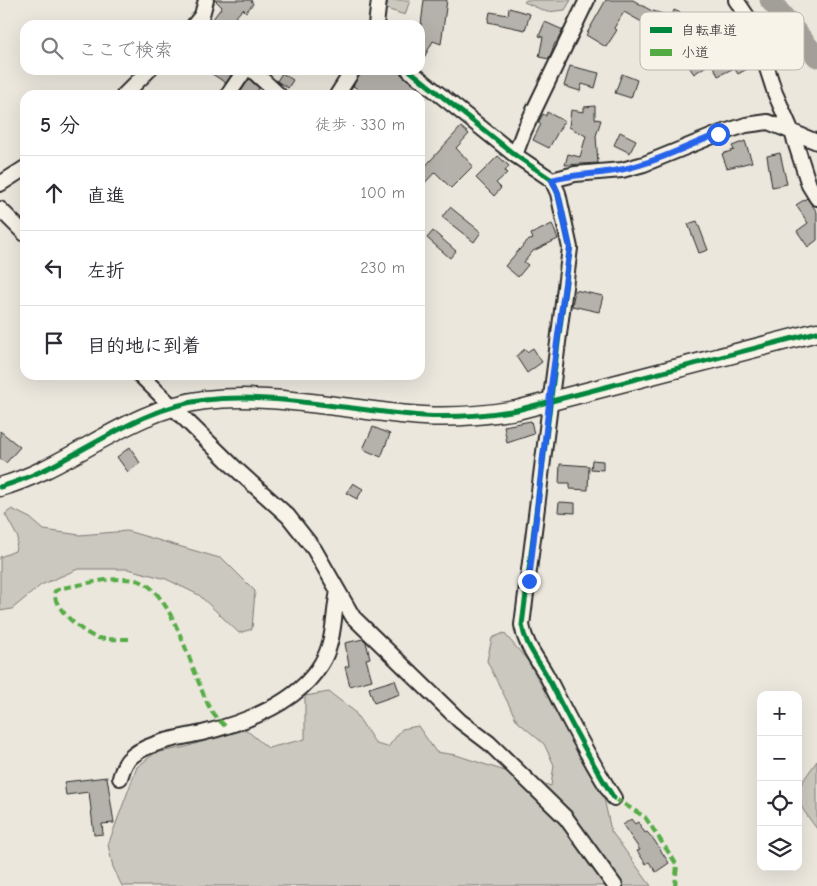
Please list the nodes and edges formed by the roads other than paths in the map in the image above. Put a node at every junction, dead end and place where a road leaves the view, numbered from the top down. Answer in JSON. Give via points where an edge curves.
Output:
{"nodes":[{"id":1,"x":206,"y":0,"type":"edge"},
{"id":2,"x":379,"y":0,"type":"edge"},
{"id":3,"x":588,"y":0,"type":"edge"},
{"id":4,"x":736,"y":0,"type":"edge"},
{"id":5,"x":744,"y":12,"type":"edge"},
{"id":6,"x":199,"y":20,"type":"edge"},
{"id":7,"x":377,"y":20,"type":"edge"},
{"id":8,"x":768,"y":70,"type":"edge"},
{"id":9,"x":144,"y":75,"type":"edge"},
{"id":10,"x":242,"y":75,"type":"edge"},
{"id":11,"x":257,"y":75,"type":"edge"},
{"id":12,"x":351,"y":75,"type":"edge"},
{"id":13,"x":415,"y":75,"type":"edge"},
{"id":14,"x":129,"y":90,"type":"edge"},
{"id":15,"x":231,"y":90,"type":"edge"},
{"id":16,"x":274,"y":90,"type":"edge"},
{"id":17,"x":340,"y":90,"type":"edge"},
{"id":18,"x":792,"y":132,"type":"junction"},
{"id":19,"x":817,"y":142,"type":"edge"},
{"id":20,"x":515,"y":155,"type":"junction"},
{"id":21,"x":20,"y":171,"type":"edge"},
{"id":22,"x":552,"y":180,"type":"junction"},
{"id":23,"x":0,"y":184,"type":"edge"},
{"id":24,"x":817,"y":198,"type":"edge"},
{"id":25,"x":0,"y":209,"type":"edge"},
{"id":26,"x":20,"y":229,"type":"edge"},
{"id":27,"x":817,"y":332,"type":"edge"},
{"id":28,"x":145,"y":380,"type":"edge"},
{"id":29,"x":550,"y":402,"type":"junction"},
{"id":30,"x":171,"y":407,"type":"junction"},
{"id":31,"x":0,"y":487,"type":"edge"},
{"id":32,"x":338,"y":591,"type":"junction"},
{"id":33,"x":120,"y":778,"type":"dead end"},
{"id":34,"x":614,"y":798,"type":"dead end"},
{"id":35,"x":615,"y":886,"type":"edge"}],
"edges":[{"from":1,"to":6,"type":"street"},
{"from":2,"to":7,"type":"street"},
{"from":3,"to":20,"type":"street"},
{"from":4,"to":5,"type":"street"},
{"from":8,"to":18,"type":"street"},
{"from":9,"to":14,"type":"street"},
{"from":10,"to":15,"type":"street"},
{"from":11,"to":16,"type":"street"},
{"from":12,"to":17,"type":"street"},
{"from":13,"to":20,"type":"street"},
{"from":18,"to":19,"type":"street"},
{"from":18,"to":22,"type":"street","via":[[768,122],[746,125],[644,164]]},
{"from":18,"to":24,"type":"street","via":[[809,185]]},
{"from":20,"to":22,"type":"street"},
{"from":21,"to":23,"type":"street"},
{"from":22,"to":29,"type":"street","via":[[570,248]]},
{"from":25,"to":26,"type":"street"},
{"from":27,"to":29,"type":"street"},
{"from":28,"to":30,"type":"street"},
{"from":29,"to":30,"type":"street","via":[[490,415],[454,417],[384,413],[261,398],[202,400]]},
{"from":29,"to":34,"type":"street","via":[[523,632]]},
{"from":30,"to":31,"type":"street","via":[[106,436],[20,481]]},
{"from":30,"to":32,"type":"street","via":[[288,516],[314,549]]},
{"from":32,"to":33,"type":"street","via":[[329,647],[309,682],[291,696],[253,716],[157,743],[128,760]]},
{"from":32,"to":35,"type":"street","via":[[353,617],[566,818]]}]}
